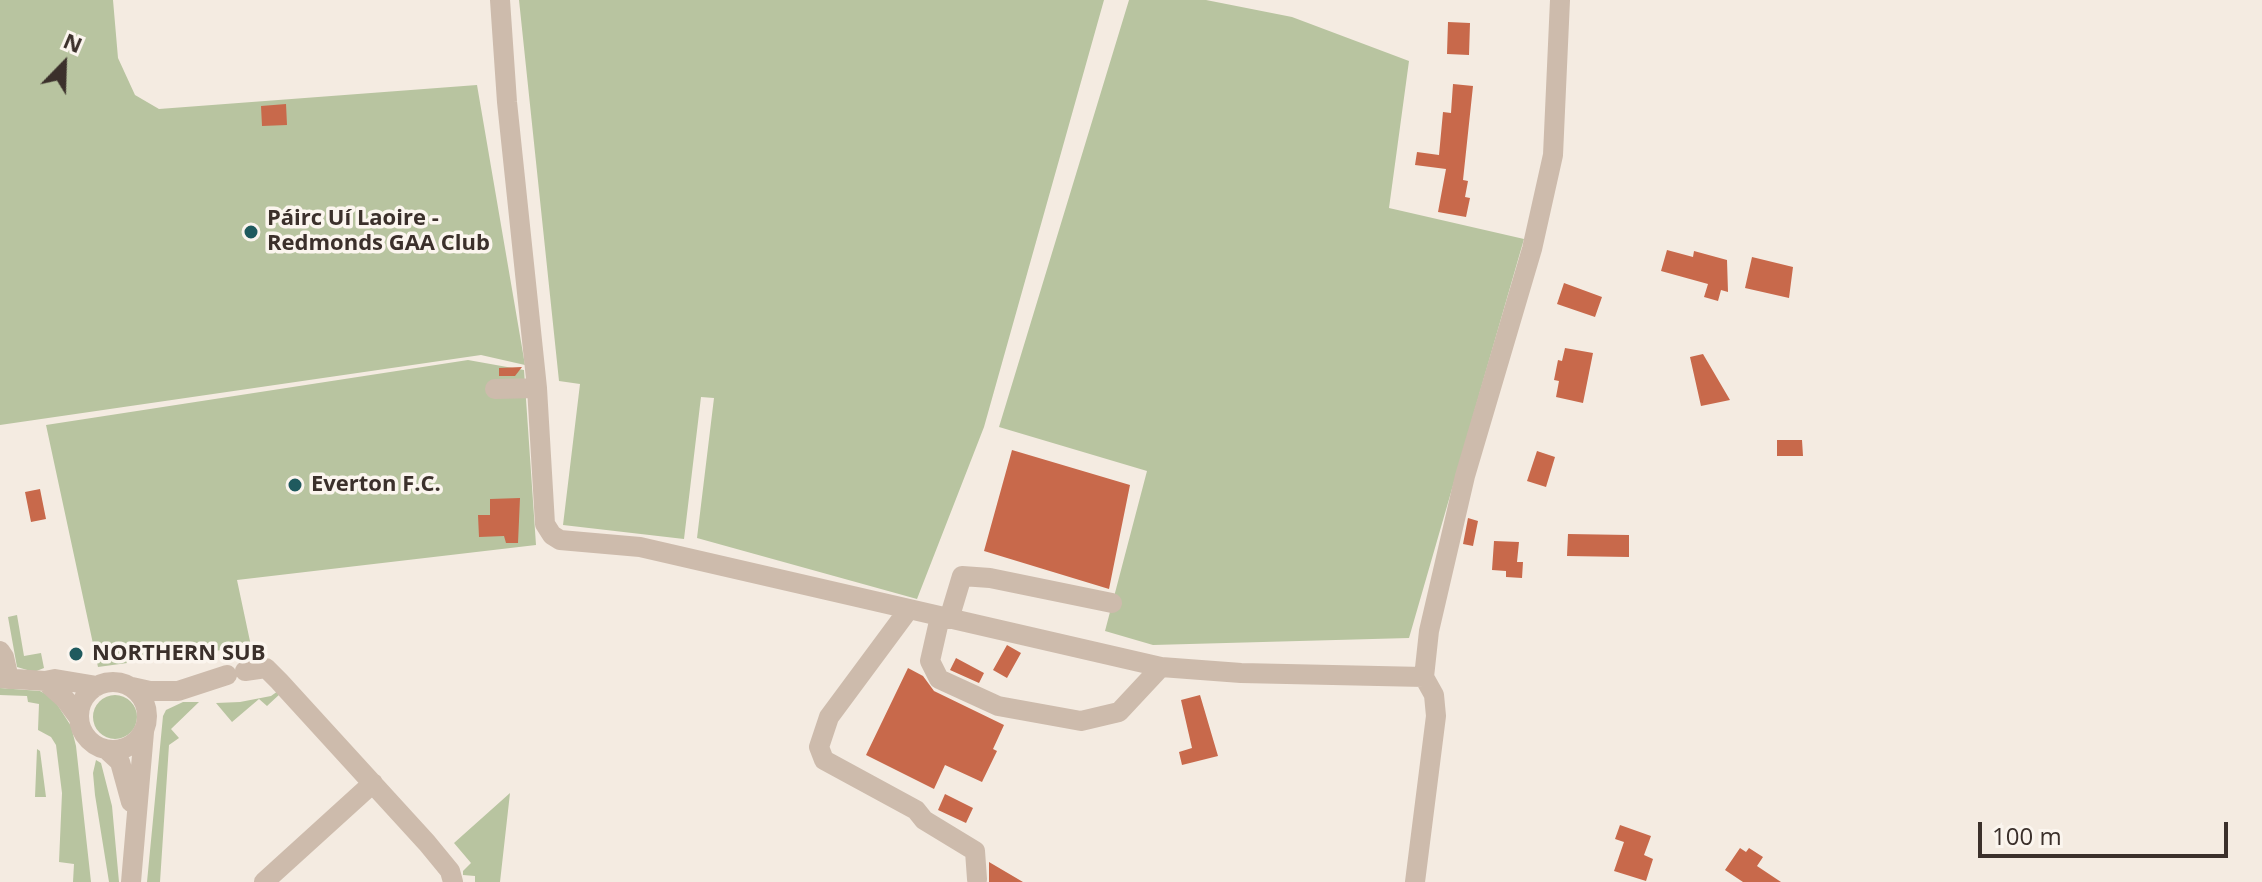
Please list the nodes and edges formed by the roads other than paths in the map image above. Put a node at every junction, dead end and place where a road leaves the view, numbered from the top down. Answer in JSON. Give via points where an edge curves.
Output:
{"nodes":[{"id":1,"x":500,"y":0,"type":"edge"},
{"id":2,"x":1560,"y":0,"type":"edge"},
{"id":3,"x":537,"y":388,"type":"junction"},
{"id":4,"x":495,"y":389,"type":"dead end"},
{"id":5,"x":1112,"y":603,"type":"dead end"},
{"id":6,"x":909,"y":609,"type":"junction"},
{"id":7,"x":944,"y":618,"type":"junction"},
{"id":8,"x":0,"y":651,"type":"edge"},
{"id":9,"x":1161,"y":667,"type":"junction"},
{"id":10,"x":1424,"y":677,"type":"junction"},
{"id":11,"x":5,"y":679,"type":"edge"},
{"id":12,"x":45,"y":681,"type":"junction"},
{"id":13,"x":97,"y":686,"type":"junction"},
{"id":14,"x":132,"y":687,"type":"junction"},
{"id":15,"x":79,"y":718,"type":"junction"},
{"id":16,"x":144,"y":732,"type":"junction"},
{"id":17,"x":107,"y":750,"type":"junction"},
{"id":18,"x":373,"y":783,"type":"junction"},
{"id":19,"x":135,"y":826,"type":"junction"},
{"id":20,"x":977,"y":879,"type":"dead end"},
{"id":21,"x":131,"y":882,"type":"edge"},
{"id":22,"x":264,"y":882,"type":"edge"},
{"id":23,"x":453,"y":882,"type":"edge"},
{"id":24,"x":1415,"y":882,"type":"edge"}],
"edges":[{"from":1,"to":3,"type":"street"},
{"from":2,"to":10,"type":"street","via":[[1553,155],[1532,249],[1465,476],[1429,631]]},
{"from":3,"to":4,"type":"street"},
{"from":3,"to":6,"type":"street","via":[[545,524],[560,540],[640,547]]},
{"from":5,"to":7,"type":"street","via":[[962,576]]},
{"from":6,"to":7,"type":"street"},
{"from":6,"to":20,"type":"street","via":[[829,717],[819,747],[824,760],[916,810],[975,851]]},
{"from":7,"to":9,"type":"street"},
{"from":7,"to":9,"type":"street","via":[[930,661],[939,679],[998,706],[1081,721],[1119,712]]},
{"from":8,"to":11,"type":"street"},
{"from":9,"to":10,"type":"street"},
{"from":10,"to":24,"type":"street","via":[[1434,695],[1436,716]]},
{"from":11,"to":12,"type":"street"},
{"from":12,"to":13,"type":"street"},
{"from":12,"to":15,"type":"street"},
{"from":13,"to":14,"type":"street","via":[[109,682]]},
{"from":13,"to":15,"type":"street","via":[[83,701]]},
{"from":14,"to":16,"type":"street","via":[[148,712]]},
{"from":14,"to":18,"type":"street","via":[[178,691],[266,668]]},
{"from":15,"to":17,"type":"street","via":[[88,740]]},
{"from":16,"to":17,"type":"street","via":[[129,747]]},
{"from":16,"to":19,"type":"street"},
{"from":17,"to":19,"type":"street","via":[[120,762]]},
{"from":18,"to":22,"type":"street"},
{"from":18,"to":23,"type":"street","via":[[444,863]]},
{"from":19,"to":21,"type":"street"}]}
